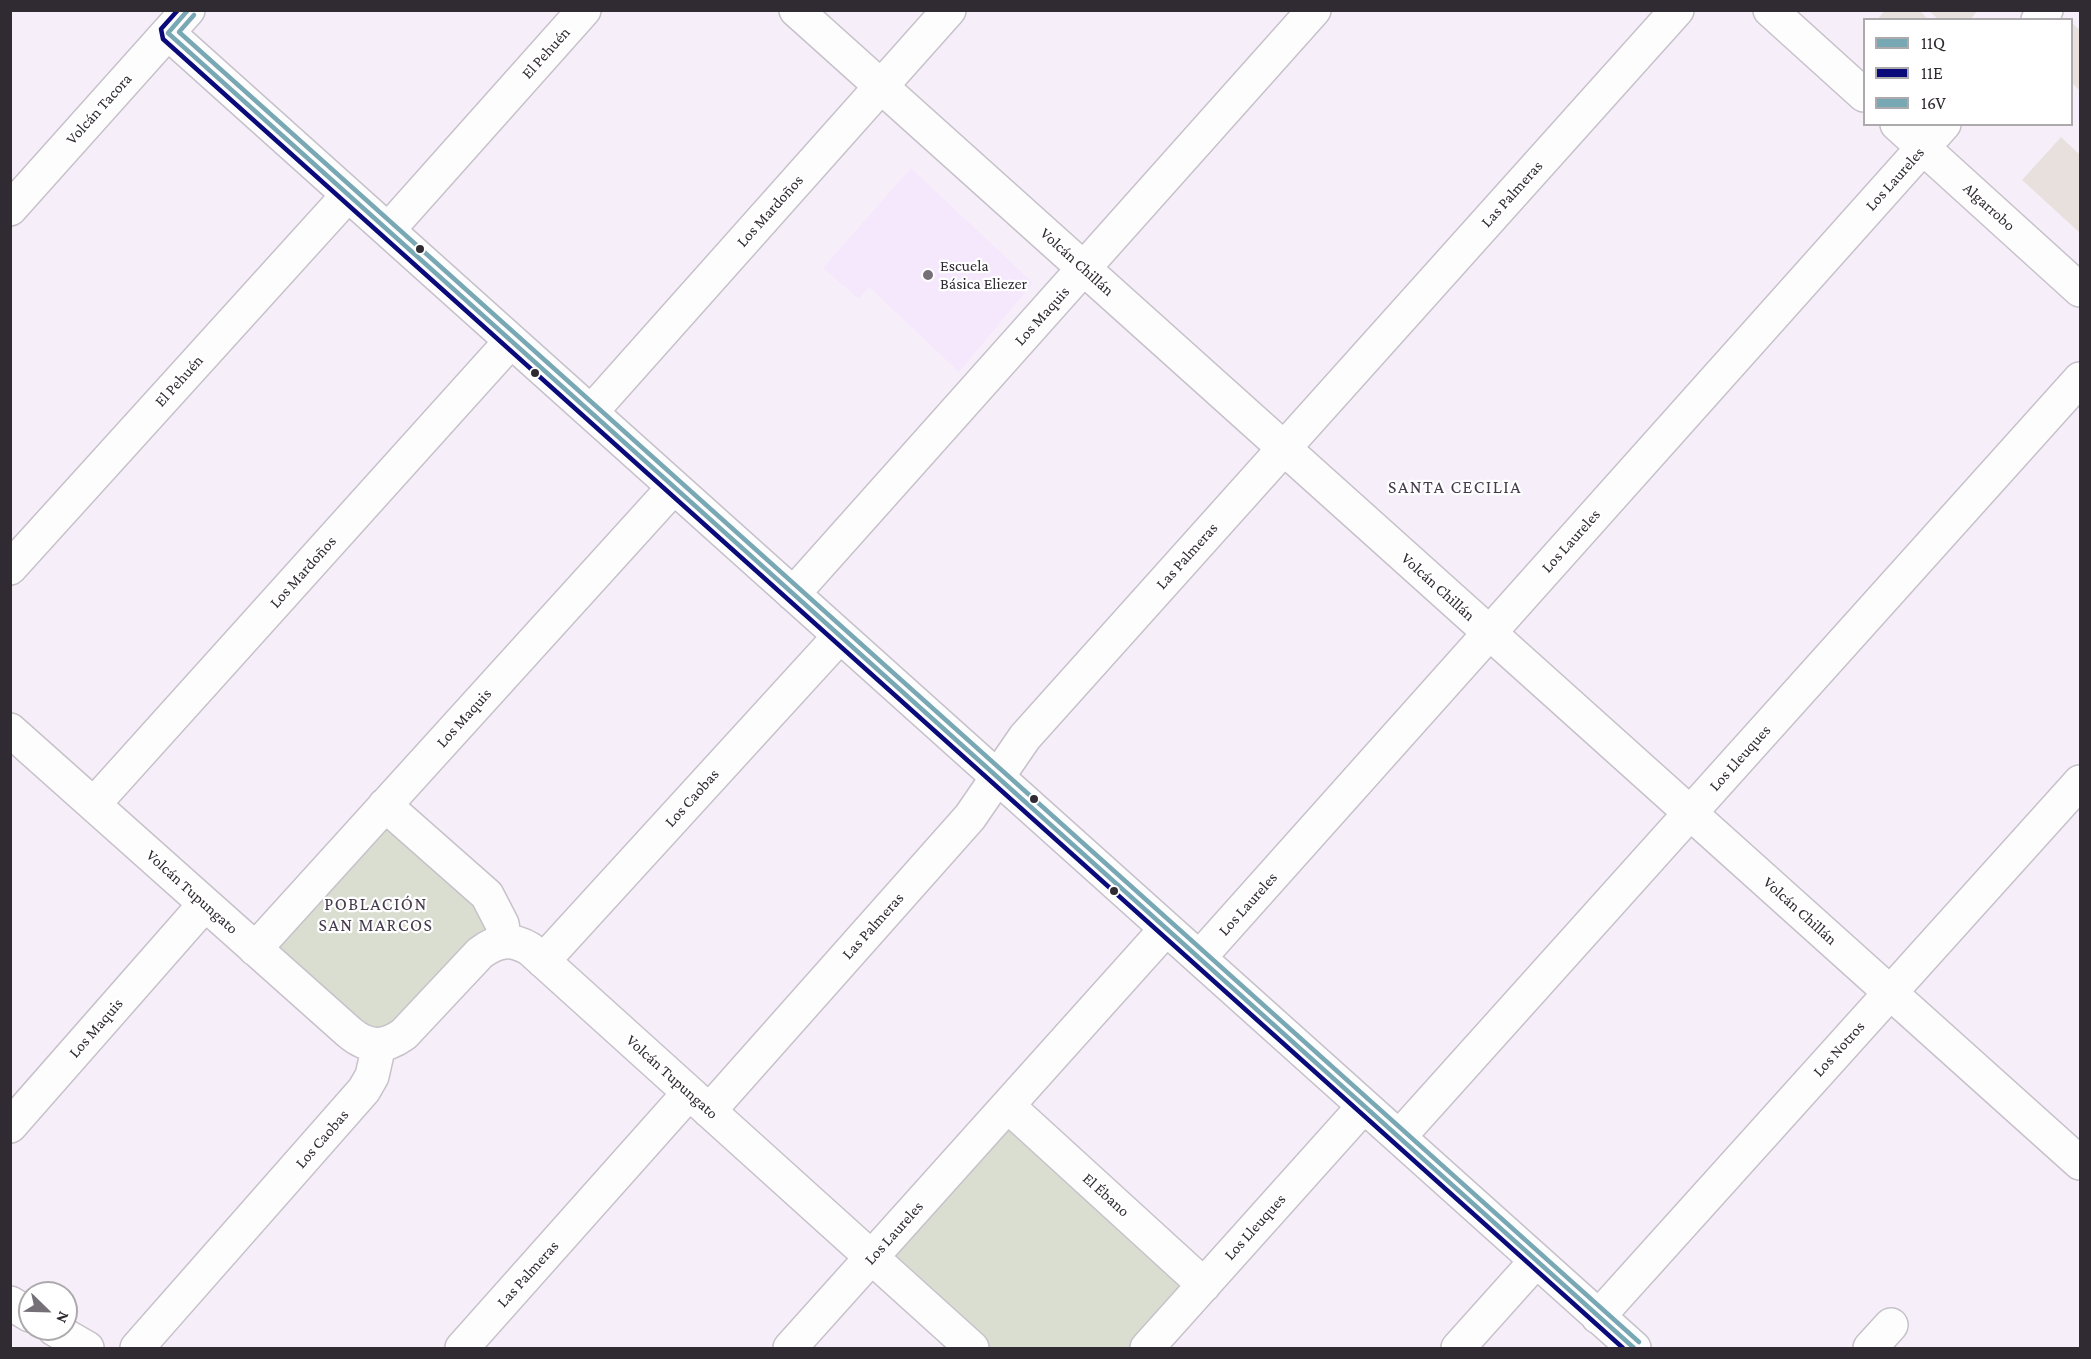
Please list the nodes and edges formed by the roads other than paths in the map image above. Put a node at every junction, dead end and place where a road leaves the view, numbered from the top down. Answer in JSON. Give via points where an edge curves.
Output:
{"nodes":[{"id":1,"x":585,"y":10,"type":"edge"},
{"id":2,"x":796,"y":10,"type":"edge"},
{"id":3,"x":949,"y":10,"type":"edge"},
{"id":4,"x":1314,"y":10,"type":"edge"},
{"id":5,"x":1677,"y":10,"type":"edge"},
{"id":6,"x":1770,"y":10,"type":"edge"},
{"id":7,"x":178,"y":22,"type":"edge"},
{"id":8,"x":881,"y":87,"type":"junction"},
{"id":9,"x":1863,"y":94,"type":"edge"},
{"id":10,"x":1903,"y":126,"type":"edge"},
{"id":11,"x":1933,"y":136,"type":"edge"},
{"id":12,"x":348,"y":195,"type":"junction"},
{"id":13,"x":10,"y":209,"type":"edge"},
{"id":14,"x":388,"y":230,"type":"junction"},
{"id":15,"x":1083,"y":269,"type":"junction"},
{"id":16,"x":2080,"y":290,"type":"edge"},
{"id":17,"x":511,"y":340,"type":"junction"},
{"id":18,"x":2080,"y":379,"type":"edge"},
{"id":19,"x":591,"y":412,"type":"junction"},
{"id":20,"x":1284,"y":448,"type":"junction"},
{"id":21,"x":674,"y":487,"type":"junction"},
{"id":22,"x":10,"y":568,"type":"edge"},
{"id":23,"x":793,"y":594,"type":"junction"},
{"id":24,"x":1490,"y":633,"type":"junction"},
{"id":25,"x":840,"y":636,"type":"junction"},
{"id":26,"x":17,"y":748,"type":"edge"},
{"id":27,"x":997,"y":777,"type":"junction"},
{"id":28,"x":2080,"y":782,"type":"edge"},
{"id":29,"x":94,"y":804,"type":"junction"},
{"id":30,"x":385,"y":805,"type":"junction"},
{"id":31,"x":1691,"y":813,"type":"junction"},
{"id":32,"x":205,"y":904,"type":"junction"},
{"id":33,"x":1166,"y":929,"type":"junction"},
{"id":34,"x":505,"y":940,"type":"junction"},
{"id":35,"x":255,"y":949,"type":"junction"},
{"id":36,"x":1199,"y":958,"type":"junction"},
{"id":37,"x":543,"y":961,"type":"junction"},
{"id":38,"x":1891,"y":993,"type":"junction"},
{"id":39,"x":379,"y":1045,"type":"junction"},
{"id":40,"x":699,"y":1102,"type":"junction"},
{"id":41,"x":1008,"y":1106,"type":"junction"},
{"id":42,"x":1364,"y":1106,"type":"junction"},
{"id":43,"x":10,"y":1126,"type":"edge"},
{"id":44,"x":1399,"y":1137,"type":"junction"},
{"id":45,"x":2080,"y":1163,"type":"edge"},
{"id":46,"x":872,"y":1258,"type":"junction"},
{"id":47,"x":1536,"y":1261,"type":"junction"},
{"id":48,"x":1204,"y":1285,"type":"junction"},
{"id":49,"x":1598,"y":1317,"type":"junction"},
{"id":50,"x":137,"y":1348,"type":"edge"},
{"id":51,"x":462,"y":1348,"type":"edge"},
{"id":52,"x":790,"y":1348,"type":"edge"},
{"id":53,"x":972,"y":1348,"type":"edge"},
{"id":54,"x":1147,"y":1348,"type":"edge"},
{"id":55,"x":1458,"y":1348,"type":"edge"},
{"id":56,"x":1634,"y":1348,"type":"edge"}],
"edges":[{"from":1,"to":14,"type":"street","name":"El Pehuén"},
{"from":2,"to":8,"type":"street","name":"Volcán Chillán"},
{"from":3,"to":8,"type":"street","name":"Los Mardoños"},
{"from":4,"to":15,"type":"street","name":"Los Maquis"},
{"from":5,"to":20,"type":"street","name":"Las Palmeras"},
{"from":6,"to":9,"type":"street"},
{"from":7,"to":12,"type":"street"},
{"from":7,"to":13,"type":"street","name":"Volcán Tacora"},
{"from":8,"to":15,"type":"street","name":"Volcán Chillán"},
{"from":8,"to":19,"type":"street","name":"Los Mardoños"},
{"from":10,"to":11,"type":"street","name":"Algarrobo"},
{"from":11,"to":16,"type":"street","name":"Algarrobo"},
{"from":11,"to":24,"type":"street","name":"Los Laureles"},
{"from":12,"to":14,"type":"street"},
{"from":12,"to":22,"type":"street","name":"El Pehuén"},
{"from":14,"to":17,"type":"street"},
{"from":15,"to":20,"type":"street","name":"Volcán Chillán"},
{"from":15,"to":23,"type":"street","name":"Los Maquis"},
{"from":17,"to":19,"type":"street"},
{"from":17,"to":29,"type":"street","name":"Los Mardoños"},
{"from":18,"to":31,"type":"street","name":"Los Lleuques"},
{"from":19,"to":21,"type":"street"},
{"from":20,"to":24,"type":"street","name":"Volcán Chillán"},
{"from":20,"to":27,"type":"street","name":"Las Palmeras","via":[[1025,737]]},
{"from":21,"to":23,"type":"street"},
{"from":21,"to":30,"type":"street","name":"Los Maquis"},
{"from":23,"to":25,"type":"street"},
{"from":24,"to":31,"type":"street","name":"Volcán Chillán"},
{"from":24,"to":36,"type":"street","name":"Los Laureles"},
{"from":25,"to":27,"type":"street"},
{"from":25,"to":37,"type":"street","name":"Los Caobas"},
{"from":26,"to":29,"type":"street","name":"Volcán Tupungato"},
{"from":27,"to":33,"type":"street"},
{"from":27,"to":40,"type":"street","name":"Las Palmeras","via":[[970,817]]},
{"from":28,"to":38,"type":"street","name":"Los Notros"},
{"from":29,"to":32,"type":"street","name":"Volcán Tupungato"},
{"from":30,"to":34,"type":"street","via":[[487,895],[502,924]]},
{"from":30,"to":35,"type":"street","name":"Los Maquis"},
{"from":31,"to":38,"type":"street","name":"Volcán Chillán"},
{"from":31,"to":44,"type":"street","name":"Los Lleuques"},
{"from":32,"to":35,"type":"street","name":"Volcán Tupungato"},
{"from":32,"to":43,"type":"street","name":"Los Maquis"},
{"from":33,"to":36,"type":"street"},
{"from":33,"to":41,"type":"street","name":"Los Laureles"},
{"from":34,"to":37,"type":"street","name":"Volcán Tupungato","via":[[518,942]]},
{"from":34,"to":39,"type":"street","via":[[480,953],[404,1034]]},
{"from":35,"to":39,"type":"street","name":"Volcán Tupungato","via":[[359,1041]]},
{"from":36,"to":42,"type":"street"},
{"from":37,"to":40,"type":"street","name":"Volcán Tupungato"},
{"from":38,"to":45,"type":"street","name":"Volcán Chillán"},
{"from":38,"to":49,"type":"street","name":"Los Notros"},
{"from":39,"to":50,"type":"street","name":"Los Caobas","via":[[377,1061],[364,1090]]},
{"from":40,"to":46,"type":"street","name":"Volcán Tupungato"},
{"from":40,"to":51,"type":"street","name":"Las Palmeras"},
{"from":41,"to":46,"type":"street","name":"Los Laureles"},
{"from":41,"to":48,"type":"street","name":"El Ébano"},
{"from":42,"to":44,"type":"street"},
{"from":42,"to":48,"type":"street","name":"Los Lleuques"},
{"from":44,"to":47,"type":"street"},
{"from":46,"to":52,"type":"street","name":"Los Laureles"},
{"from":46,"to":53,"type":"street","name":"Volcán Tupungato"},
{"from":47,"to":49,"type":"street"},
{"from":47,"to":55,"type":"street"},
{"from":48,"to":54,"type":"street","name":"Los Lleuques"},
{"from":49,"to":56,"type":"street"}]}
